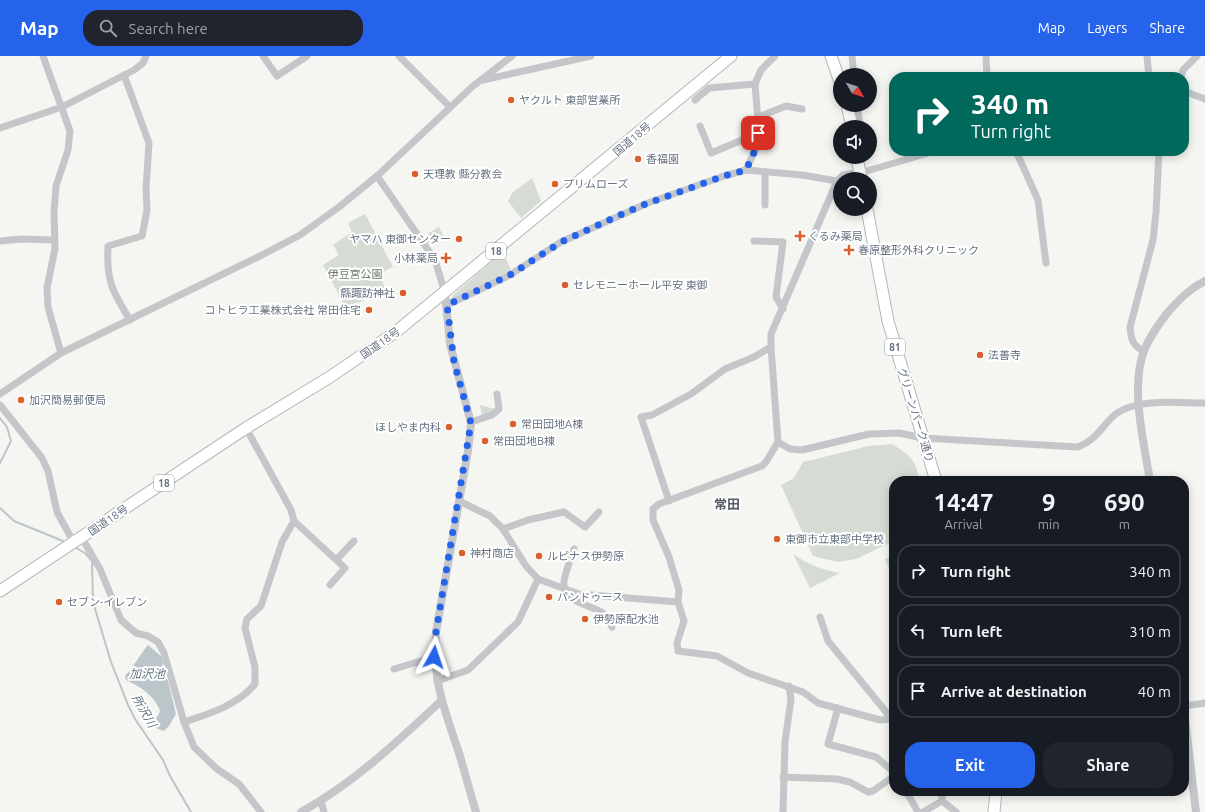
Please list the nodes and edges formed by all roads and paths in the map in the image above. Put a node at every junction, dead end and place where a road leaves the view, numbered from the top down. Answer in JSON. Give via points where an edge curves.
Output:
{"nodes":[{"id":1,"x":44,"y":56,"type":"edge"},
{"id":2,"x":146,"y":56,"type":"edge"},
{"id":3,"x":263,"y":56,"type":"edge"},
{"id":4,"x":307,"y":56,"type":"edge"},
{"id":5,"x":399,"y":56,"type":"edge"},
{"id":6,"x":512,"y":56,"type":"edge"},
{"id":7,"x":591,"y":56,"type":"edge"},
{"id":8,"x":731,"y":56,"type":"edge"},
{"id":9,"x":775,"y":56,"type":"edge"},
{"id":10,"x":831,"y":56,"type":"edge"},
{"id":11,"x":852,"y":56,"type":"edge"},
{"id":12,"x":986,"y":56,"type":"edge"},
{"id":13,"x":1147,"y":56,"type":"edge"},
{"id":14,"x":1197,"y":56,"type":"edge"},
{"id":15,"x":835,"y":68,"type":"edge"},
{"id":16,"x":853,"y":68,"type":"edge"},
{"id":17,"x":987,"y":72,"type":"edge"},
{"id":18,"x":1149,"y":72,"type":"edge"},
{"id":19,"x":1182,"y":72,"type":"edge"},
{"id":20,"x":124,"y":75,"type":"junction"},
{"id":21,"x":481,"y":81,"type":"junction"},
{"id":22,"x":755,"y":84,"type":"junction"},
{"id":23,"x":1189,"y":93,"type":"edge"},
{"id":24,"x":1205,"y":98,"type":"edge"},
{"id":25,"x":695,"y":100,"type":"dead end"},
{"id":26,"x":62,"y":107,"type":"junction"},
{"id":27,"x":450,"y":107,"type":"junction"},
{"id":28,"x":802,"y":109,"type":"dead end"},
{"id":29,"x":758,"y":117,"type":"junction"},
{"id":30,"x":700,"y":126,"type":"dead end"},
{"id":31,"x":0,"y":128,"type":"edge"},
{"id":32,"x":758,"y":133,"type":"junction"},
{"id":33,"x":919,"y":156,"type":"edge"},
{"id":34,"x":1018,"y":156,"type":"edge"},
{"id":35,"x":1159,"y":156,"type":"edge"},
{"id":36,"x":746,"y":170,"type":"junction"},
{"id":37,"x":764,"y":172,"type":"junction"},
{"id":38,"x":869,"y":172,"type":"edge"},
{"id":39,"x":377,"y":176,"type":"junction"},
{"id":40,"x":833,"y":181,"type":"edge"},
{"id":41,"x":833,"y":190,"type":"edge"},
{"id":42,"x":765,"y":205,"type":"dead end"},
{"id":43,"x":867,"y":216,"type":"edge"},
{"id":44,"x":54,"y":240,"type":"junction"},
{"id":45,"x":0,"y":241,"type":"edge"},
{"id":46,"x":754,"y":241,"type":"dead end"},
{"id":47,"x":1046,"y":263,"type":"dead end"},
{"id":48,"x":1205,"y":281,"type":"edge"},
{"id":49,"x":445,"y":293,"type":"junction"},
{"id":50,"x":447,"y":305,"type":"junction"},
{"id":51,"x":783,"y":309,"type":"junction"},
{"id":52,"x":130,"y":320,"type":"junction"},
{"id":53,"x":771,"y":347,"type":"junction"},
{"id":54,"x":1144,"y":351,"type":"junction"},
{"id":55,"x":61,"y":353,"type":"junction"},
{"id":56,"x":0,"y":394,"type":"edge"},
{"id":57,"x":497,"y":394,"type":"dead end"},
{"id":58,"x":1205,"y":403,"type":"edge"},
{"id":59,"x":0,"y":405,"type":"edge"},
{"id":60,"x":1139,"y":405,"type":"junction"},
{"id":61,"x":471,"y":422,"type":"junction"},
{"id":62,"x":246,"y":428,"type":"junction"},
{"id":63,"x":923,"y":438,"type":"junction"},
{"id":64,"x":778,"y":442,"type":"junction"},
{"id":65,"x":934,"y":476,"type":"edge"},
{"id":66,"x":1149,"y":476,"type":"edge"},
{"id":67,"x":459,"y":501,"type":"junction"},
{"id":68,"x":669,"y":501,"type":"junction"},
{"id":69,"x":599,"y":512,"type":"dead end"},
{"id":70,"x":294,"y":521,"type":"junction"},
{"id":71,"x":503,"y":529,"type":"junction"},
{"id":72,"x":78,"y":540,"type":"junction"},
{"id":73,"x":354,"y":541,"type":"dead end"},
{"id":74,"x":574,"y":549,"type":"dead end"},
{"id":75,"x":337,"y":559,"type":"junction"},
{"id":76,"x":538,"y":580,"type":"junction"},
{"id":77,"x":330,"y":585,"type":"dead end"},
{"id":78,"x":565,"y":589,"type":"junction"},
{"id":79,"x":0,"y":592,"type":"edge"},
{"id":80,"x":678,"y":602,"type":"junction"},
{"id":81,"x":820,"y":617,"type":"dead end"},
{"id":82,"x":612,"y":628,"type":"dead end"},
{"id":83,"x":434,"y":657,"type":"junction"},
{"id":84,"x":394,"y":670,"type":"dead end"},
{"id":85,"x":437,"y":681,"type":"junction"},
{"id":86,"x":788,"y":686,"type":"junction"},
{"id":87,"x":441,"y":702,"type":"junction"},
{"id":88,"x":1205,"y":703,"type":"edge"},
{"id":89,"x":1189,"y":705,"type":"edge"},
{"id":90,"x":838,"y":708,"type":"junction"},
{"id":91,"x":889,"y":715,"type":"edge"},
{"id":92,"x":889,"y":718,"type":"edge"},
{"id":93,"x":184,"y":722,"type":"junction"},
{"id":94,"x":1189,"y":752,"type":"edge"},
{"id":95,"x":889,"y":768,"type":"edge"},
{"id":96,"x":783,"y":776,"type":"junction"},
{"id":97,"x":889,"y":780,"type":"edge"},
{"id":98,"x":909,"y":796,"type":"edge"},
{"id":99,"x":942,"y":796,"type":"edge"},
{"id":100,"x":996,"y":796,"type":"edge"},
{"id":101,"x":322,"y":801,"type":"junction"},
{"id":102,"x":942,"y":801,"type":"junction"},
{"id":103,"x":261,"y":812,"type":"edge"},
{"id":104,"x":301,"y":812,"type":"edge"},
{"id":105,"x":324,"y":812,"type":"edge"},
{"id":106,"x":476,"y":812,"type":"edge"},
{"id":107,"x":783,"y":812,"type":"edge"},
{"id":108,"x":918,"y":812,"type":"edge"},
{"id":109,"x":923,"y":812,"type":"edge"},
{"id":110,"x":956,"y":812,"type":"edge"},
{"id":111,"x":994,"y":812,"type":"edge"},
{"id":112,"x":1196,"y":812,"type":"edge"}],
"edges":[{"from":1,"to":26,"type":"street"},
{"from":2,"to":20,"type":"street","via":[[143,63]]},
{"from":3,"to":4,"type":"street","via":[[277,76]]},
{"from":5,"to":27,"type":"street"},
{"from":6,"to":21,"type":"street"},
{"from":7,"to":21,"type":"street"},
{"from":8,"to":49,"type":"main road","name":"国道18号","number":"18"},
{"from":9,"to":22,"type":"street","via":[[761,70]]},
{"from":10,"to":15,"type":"main road"},
{"from":11,"to":16,"type":"street"},
{"from":12,"to":17,"type":"street"},
{"from":13,"to":18,"type":"street"},
{"from":14,"to":19,"type":"street"},
{"from":20,"to":26,"type":"street"},
{"from":20,"to":52,"type":"street","via":[[149,142],[147,210],[142,236],[108,246],[107,266],[113,294]]},
{"from":21,"to":27,"type":"street"},
{"from":22,"to":25,"type":"street","via":[[709,88]]},
{"from":22,"to":29,"type":"street"},
{"from":23,"to":24,"type":"street"},
{"from":26,"to":31,"type":"street"},
{"from":26,"to":44,"type":"street","via":[[70,131],[70,141],[56,186]]},
{"from":27,"to":39,"type":"street"},
{"from":28,"to":29,"type":"street","via":[[786,106]]},
{"from":29,"to":32,"type":"street"},
{"from":30,"to":32,"type":"street","via":[[711,153]]},
{"from":32,"to":36,"type":"street","via":[[756,148]]},
{"from":33,"to":38,"type":"street"},
{"from":34,"to":47,"type":"street","via":[[1038,200]]},
{"from":35,"to":54,"type":"street","via":[[1153,240],[1130,327],[1134,344]]},
{"from":36,"to":37,"type":"street"},
{"from":36,"to":50,"type":"street","via":[[620,215],[561,242],[510,275]]},
{"from":37,"to":40,"type":"street"},
{"from":37,"to":42,"type":"street"},
{"from":39,"to":49,"type":"street","via":[[435,260]]},
{"from":39,"to":52,"type":"street","via":[[300,235]]},
{"from":41,"to":51,"type":"street"},
{"from":43,"to":63,"type":"main road","name":"グリーンパーク通り","number":"81","via":[[888,321]]},
{"from":44,"to":45,"type":"street"},
{"from":44,"to":55,"type":"street","via":[[55,248],[47,288],[48,307]]},
{"from":46,"to":51,"type":"street","via":[[783,242],[776,297]]},
{"from":48,"to":54,"type":"street","via":[[1194,287],[1158,324]]},
{"from":49,"to":50,"type":"street"},
{"from":49,"to":62,"type":"main road","name":"国道18号","number":"18","via":[[397,331],[330,377]]},
{"from":50,"to":61,"type":"street","via":[[452,350]]},
{"from":51,"to":53,"type":"street","via":[[771,334]]},
{"from":52,"to":55,"type":"street"},
{"from":53,"to":64,"type":"street"},
{"from":53,"to":68,"type":"street","via":[[725,369],[691,394],[652,415],[641,417]]},
{"from":54,"to":60,"type":"street","via":[[1140,372]]},
{"from":55,"to":56,"type":"street"},
{"from":57,"to":61,"type":"street","via":[[499,409],[492,415]]},
{"from":58,"to":60,"type":"street"},
{"from":59,"to":72,"type":"street","via":[[42,458],[48,472],[57,512]]},
{"from":60,"to":63,"type":"street","via":[[1118,413],[1089,442],[1078,447]]},
{"from":60,"to":66,"type":"street"},
{"from":61,"to":67,"type":"street"},
{"from":62,"to":70,"type":"street","via":[[291,510]]},
{"from":62,"to":72,"type":"main road","name":"国道18号","number":"18"},
{"from":63,"to":64,"type":"street","via":[[899,433],[869,434],[802,450],[790,449]]},
{"from":63,"to":65,"type":"main road","name":"グリーンパーク通り","number":"81"},
{"from":64,"to":68,"type":"street","via":[[762,466]]},
{"from":67,"to":71,"type":"street","via":[[490,516]]},
{"from":67,"to":83,"type":"street"},
{"from":68,"to":80,"type":"street","via":[[653,509],[653,520],[669,557],[679,590]]},
{"from":69,"to":71,"type":"street","via":[[585,527],[564,512]]},
{"from":70,"to":75,"type":"street"},
{"from":70,"to":93,"type":"street","via":[[282,542],[261,606],[247,620],[245,628],[255,667],[256,684],[235,702],[206,716]]},
{"from":71,"to":76,"type":"street"},
{"from":72,"to":79,"type":"main road","name":"国道18号","number":"18"},
{"from":72,"to":93,"type":"street","via":[[100,569],[121,620],[136,633],[158,642],[164,653]]},
{"from":73,"to":75,"type":"street"},
{"from":74,"to":78,"type":"street","via":[[564,582]]},
{"from":75,"to":77,"type":"street","via":[[345,568]]},
{"from":76,"to":78,"type":"street"},
{"from":76,"to":85,"type":"street","via":[[518,622],[468,670]]},
{"from":78,"to":80,"type":"street","via":[[579,594]]},
{"from":78,"to":82,"type":"street","via":[[580,604],[597,609],[605,615]]},
{"from":80,"to":86,"type":"street","via":[[684,621],[677,643],[678,651],[717,656],[748,673]]},
{"from":81,"to":91,"type":"street","via":[[828,641]]},
{"from":83,"to":84,"type":"street"},
{"from":83,"to":85,"type":"street"},
{"from":85,"to":87,"type":"street"},
{"from":86,"to":90,"type":"street","via":[[804,692],[818,703]]},
{"from":86,"to":96,"type":"street","via":[[791,699]]},
{"from":87,"to":101,"type":"street","via":[[370,766]]},
{"from":87,"to":106,"type":"street","via":[[460,755]]},
{"from":88,"to":89,"type":"street"},
{"from":90,"to":92,"type":"street","via":[[880,720]]},
{"from":90,"to":95,"type":"street","via":[[828,744],[876,757]]},
{"from":93,"to":103,"type":"street","via":[[194,747],[239,784]]},
{"from":94,"to":112,"type":"street"},
{"from":96,"to":97,"type":"street","via":[[837,779],[850,782],[868,792]]},
{"from":96,"to":107,"type":"street"},
{"from":98,"to":108,"type":"street"},
{"from":99,"to":102,"type":"street"},
{"from":100,"to":111,"type":"main road"},
{"from":101,"to":104,"type":"street"},
{"from":101,"to":105,"type":"street"},
{"from":102,"to":109,"type":"street"},
{"from":102,"to":110,"type":"street"}]}
